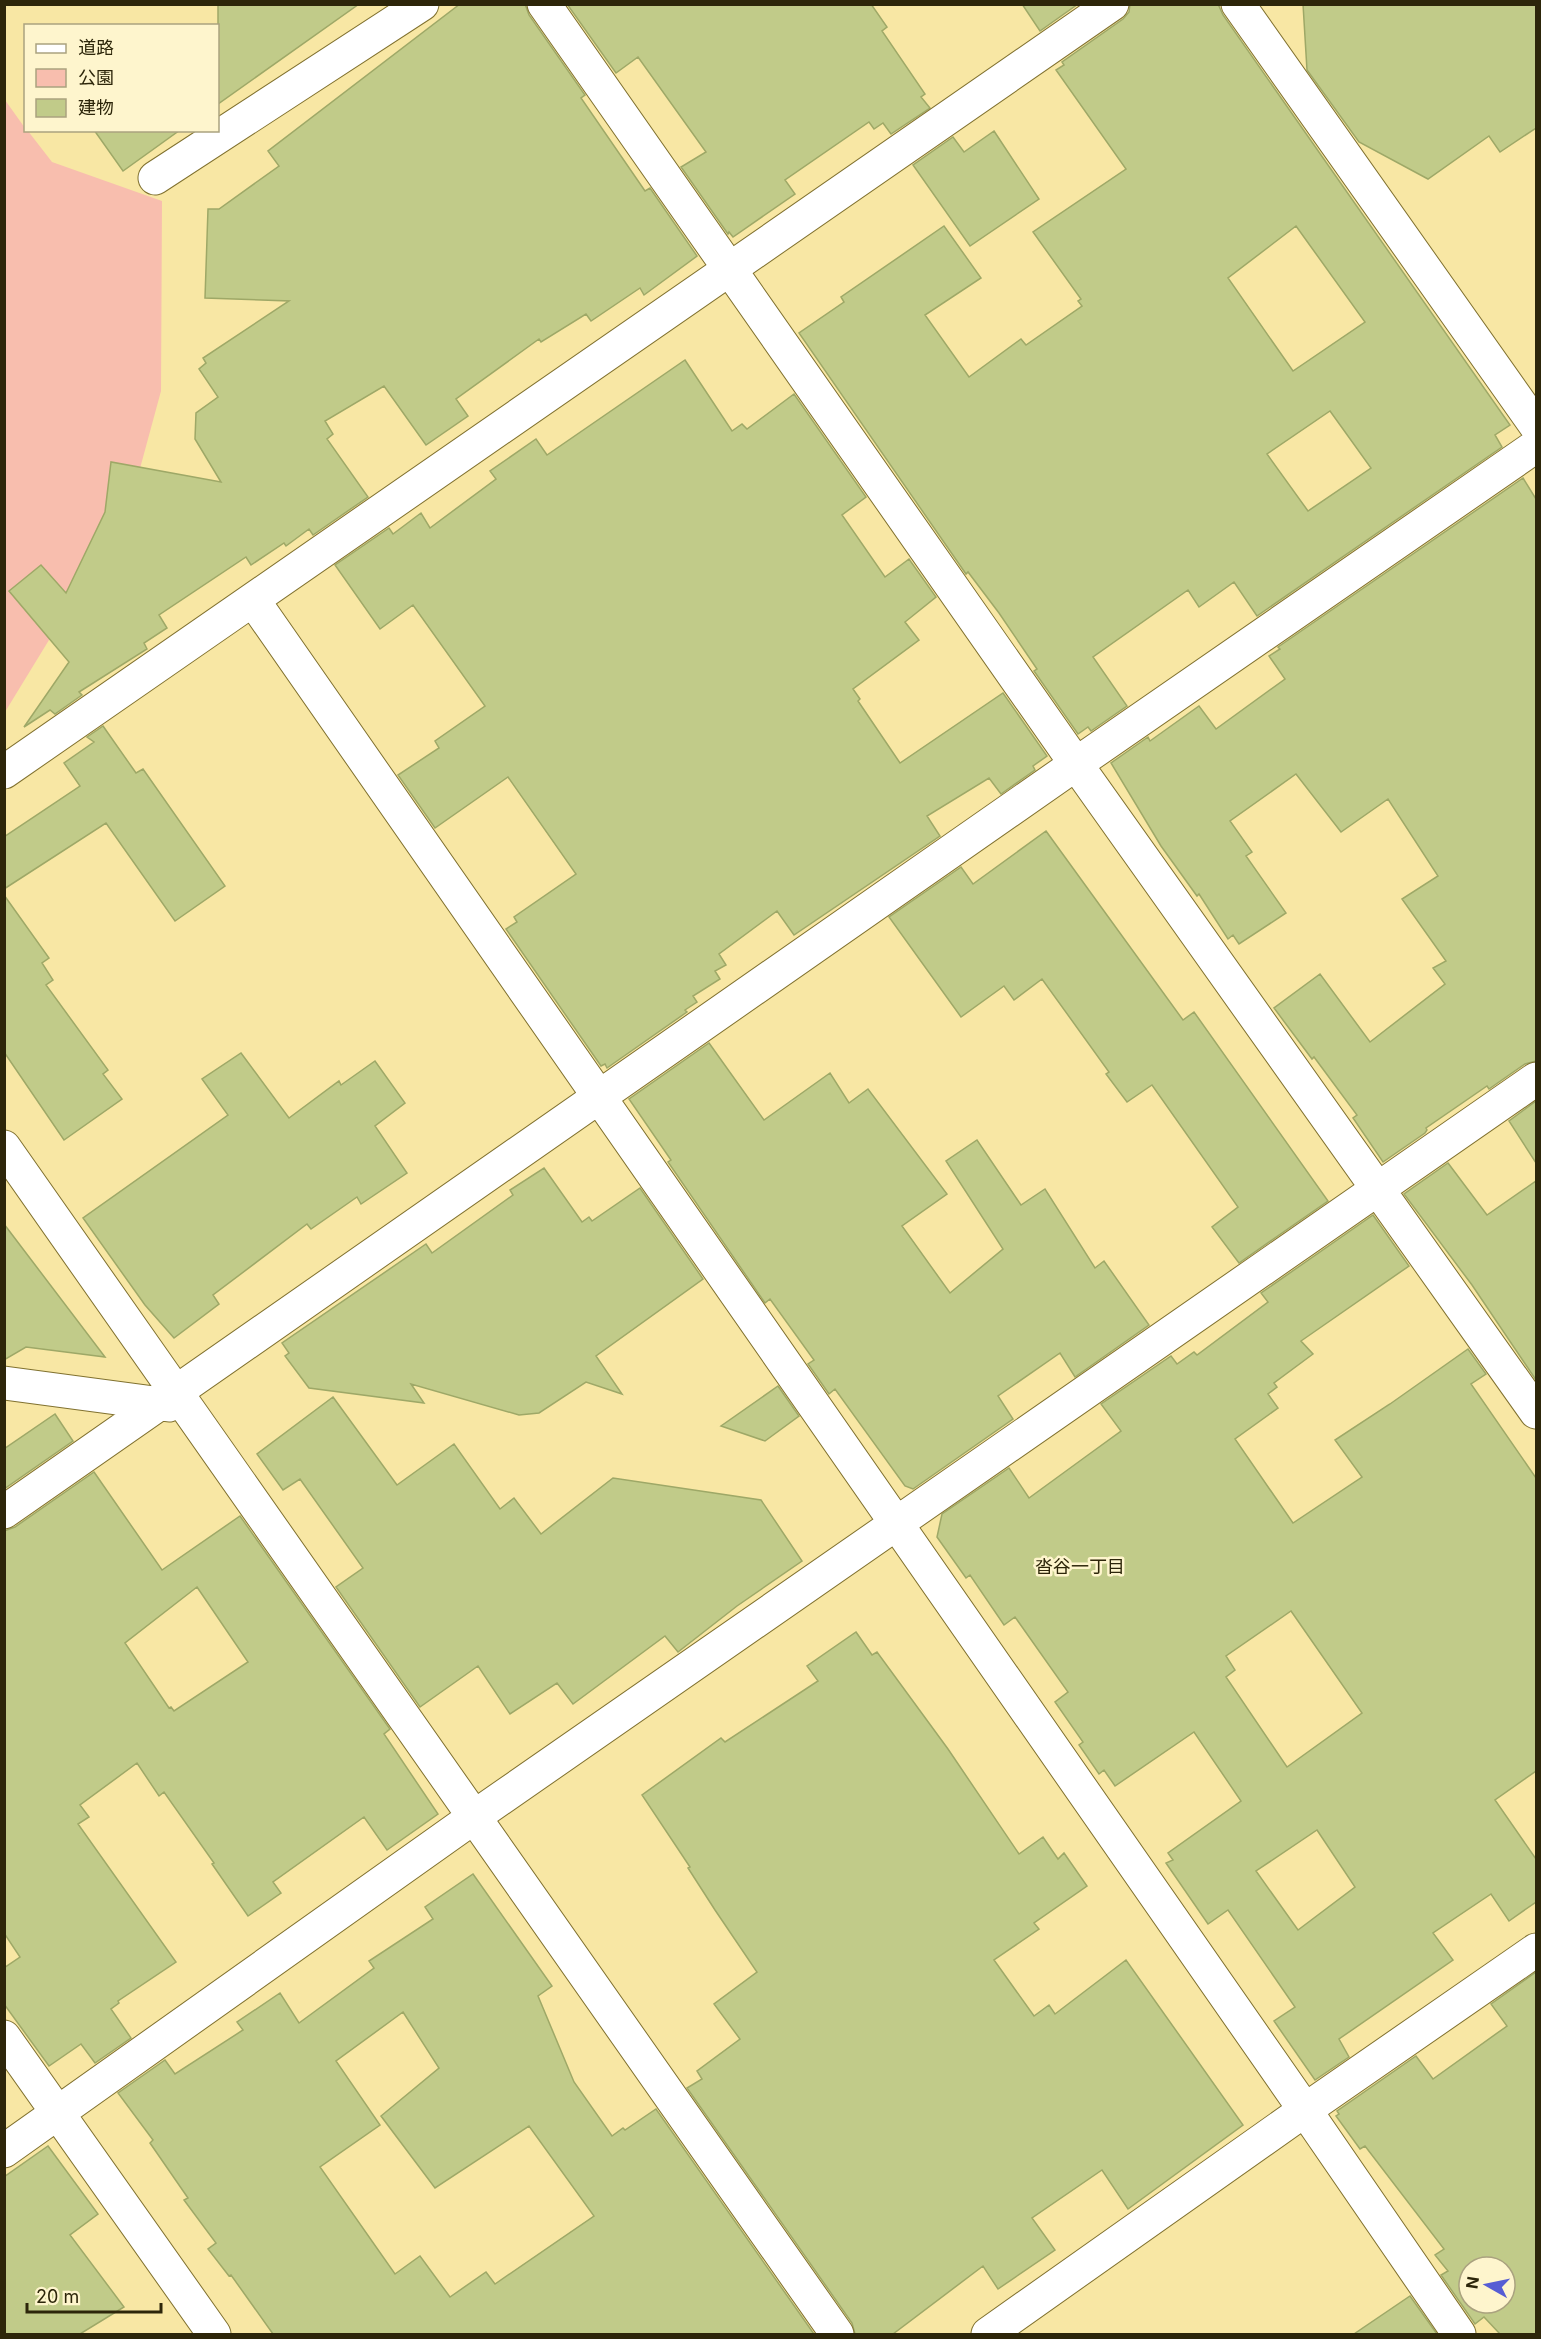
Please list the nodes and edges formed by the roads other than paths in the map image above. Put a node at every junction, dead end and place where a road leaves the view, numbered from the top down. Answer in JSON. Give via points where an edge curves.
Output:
{"nodes":[{"id":1,"x":422,"y":4,"type":"edge"},
{"id":2,"x":544,"y":4,"type":"edge"},
{"id":3,"x":1112,"y":4,"type":"edge"},
{"id":4,"x":1238,"y":4,"type":"edge"},
{"id":5,"x":155,"y":178,"type":"dead end"},
{"id":6,"x":729,"y":271,"type":"junction"},
{"id":7,"x":1536,"y":426,"type":"edge"},
{"id":8,"x":1536,"y":446,"type":"edge"},
{"id":9,"x":253,"y":600,"type":"junction"},
{"id":10,"x":1076,"y":764,"type":"junction"},
{"id":11,"x":4,"y":772,"type":"edge"},
{"id":12,"x":1536,"y":1079,"type":"edge"},
{"id":13,"x":599,"y":1096,"type":"junction"},
{"id":14,"x":4,"y":1147,"type":"edge"},
{"id":15,"x":1379,"y":1191,"type":"junction"},
{"id":16,"x":4,"y":1383,"type":"edge"},
{"id":17,"x":174,"y":1401,"type":"junction"},
{"id":18,"x":1536,"y":1412,"type":"edge"},
{"id":19,"x":4,"y":1512,"type":"edge"},
{"id":20,"x":897,"y":1525,"type":"junction"},
{"id":21,"x":474,"y":1817,"type":"junction"},
{"id":22,"x":1536,"y":1950,"type":"edge"},
{"id":23,"x":4,"y":2037,"type":"edge"},
{"id":24,"x":1305,"y":2110,"type":"junction"},
{"id":25,"x":58,"y":2114,"type":"junction"},
{"id":26,"x":4,"y":2151,"type":"edge"},
{"id":27,"x":214,"y":2334,"type":"edge"},
{"id":28,"x":837,"y":2334,"type":"edge"},
{"id":29,"x":988,"y":2334,"type":"edge"},
{"id":30,"x":1459,"y":2334,"type":"edge"}],
"edges":[{"from":1,"to":5,"type":"street"},
{"from":2,"to":6,"type":"street"},
{"from":3,"to":6,"type":"street"},
{"from":4,"to":7,"type":"street"},
{"from":6,"to":9,"type":"street"},
{"from":6,"to":10,"type":"street"},
{"from":8,"to":10,"type":"street"},
{"from":9,"to":11,"type":"street"},
{"from":9,"to":13,"type":"street"},
{"from":10,"to":13,"type":"street"},
{"from":10,"to":15,"type":"street"},
{"from":12,"to":15,"type":"street"},
{"from":13,"to":17,"type":"street"},
{"from":13,"to":20,"type":"street"},
{"from":14,"to":17,"type":"street"},
{"from":15,"to":18,"type":"street"},
{"from":15,"to":20,"type":"street"},
{"from":16,"to":17,"type":"street"},
{"from":17,"to":19,"type":"street"},
{"from":17,"to":21,"type":"street"},
{"from":20,"to":21,"type":"street"},
{"from":20,"to":24,"type":"street"},
{"from":21,"to":25,"type":"street"},
{"from":21,"to":28,"type":"street"},
{"from":22,"to":24,"type":"street"},
{"from":23,"to":25,"type":"street"},
{"from":24,"to":29,"type":"street"},
{"from":24,"to":30,"type":"street"},
{"from":25,"to":26,"type":"street"},
{"from":25,"to":27,"type":"street"}]}
